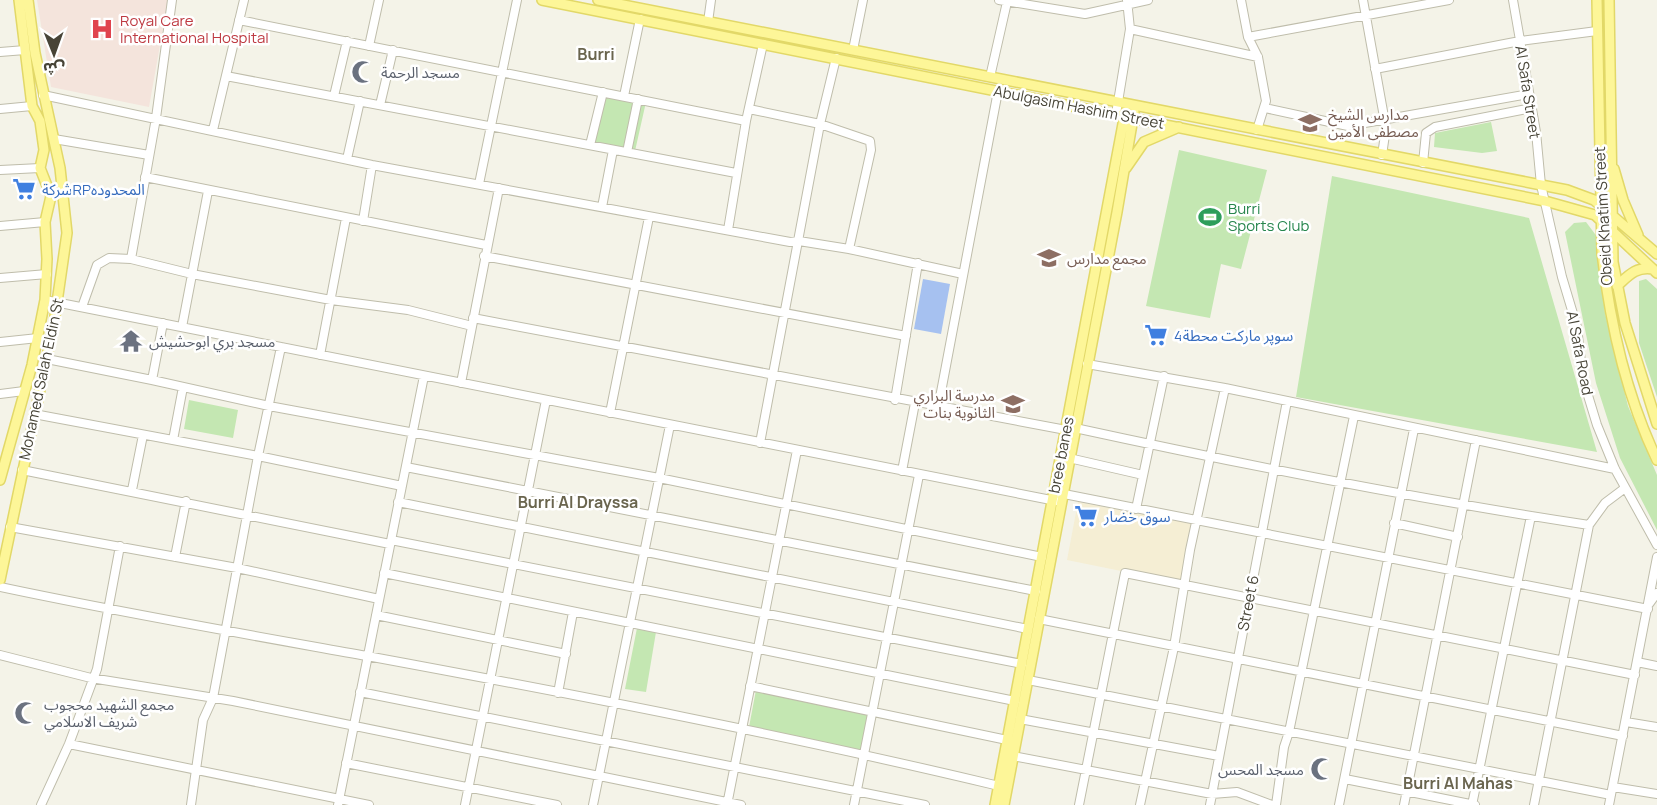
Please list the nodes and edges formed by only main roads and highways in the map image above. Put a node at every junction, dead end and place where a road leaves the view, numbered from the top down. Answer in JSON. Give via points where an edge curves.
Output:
{"nodes":[{"id":1,"x":19,"y":0,"type":"edge"},
{"id":2,"x":28,"y":0,"type":"edge"},
{"id":3,"x":542,"y":0,"type":"edge"},
{"id":4,"x":598,"y":0,"type":"edge"},
{"id":5,"x":1597,"y":0,"type":"edge"},
{"id":6,"x":1609,"y":0,"type":"edge"},
{"id":7,"x":1126,"y":104,"type":"junction"},
{"id":8,"x":1124,"y":116,"type":"junction"},
{"id":9,"x":1180,"y":127,"type":"junction"},
{"id":10,"x":1612,"y":160,"type":"junction"},
{"id":11,"x":1125,"y":170,"type":"junction"},
{"id":12,"x":1600,"y":206,"type":"junction"},
{"id":13,"x":1611,"y":213,"type":"junction"},
{"id":14,"x":1601,"y":220,"type":"junction"},
{"id":15,"x":1611,"y":228,"type":"junction"},
{"id":16,"x":1641,"y":239,"type":"junction"},
{"id":17,"x":1657,"y":254,"type":"edge"},
{"id":18,"x":1655,"y":271,"type":"edge"},
{"id":19,"x":1617,"y":286,"type":"junction"},
{"id":20,"x":1657,"y":424,"type":"edge"},
{"id":21,"x":1070,"y":429,"type":"junction"},
{"id":22,"x":1657,"y":460,"type":"edge"},
{"id":23,"x":0,"y":480,"type":"edge"},
{"id":24,"x":1058,"y":497,"type":"junction"},
{"id":25,"x":2,"y":545,"type":"edge"},
{"id":26,"x":0,"y":580,"type":"edge"},
{"id":27,"x":995,"y":805,"type":"edge"},
{"id":28,"x":1004,"y":805,"type":"edge"}],
"edges":[{"from":1,"to":23,"type":"main road","name":"Mohamed Salah Eldin St","via":[[32,106],[40,121],[44,150],[40,168],[51,196],[45,222],[45,300]]},
{"from":2,"to":25,"type":"main road","name":"Mohamed Salah Eldin St","via":[[67,233],[47,359],[10,527]]},
{"from":3,"to":8,"type":"main road","name":"Abulgasim Hashim Street"},
{"from":4,"to":7,"type":"main road","name":"Abulgasim Hashim Street"},
{"from":5,"to":12,"type":"main road","name":"Obeid Khatim Street"},
{"from":6,"to":10,"type":"main road","name":"Obeid Khatim Street"},
{"from":7,"to":8,"type":"main road","name":"bree banes"},
{"from":7,"to":12,"type":"main road","name":"Abulgasim Hashim Street","via":[[1541,185],[1583,195]]},
{"from":8,"to":9,"type":"main road","name":"Abulgasim Hashim Street"},
{"from":8,"to":11,"type":"main road","name":"bree banes"},
{"from":8,"to":21,"type":"main road","name":"bree banes"},
{"from":9,"to":11,"type":"main road","via":[[1144,142]]},
{"from":9,"to":14,"type":"main road","name":"Abulgasim Hashim Street","via":[[1545,201]]},
{"from":10,"to":13,"type":"main road","name":"Obeid Khatim Street"},
{"from":10,"to":16,"type":"main road","via":[[1623,200]]},
{"from":11,"to":21,"type":"main road","name":"bree banes","via":[[1087,364]]},
{"from":12,"to":13,"type":"main road","name":"Abulgasim Hashim Street"},
{"from":12,"to":14,"type":"main road","name":"Obeid Khatim Street"},
{"from":13,"to":15,"type":"main road","name":"Obeid Khatim Street"},
{"from":13,"to":16,"type":"main road","name":"Abulgasim Hashim Street"},
{"from":14,"to":15,"type":"main road","name":"Abulgasim Hashim Street"},
{"from":14,"to":22,"type":"main road","name":"Obeid Khatim Street","via":[[1606,286],[1616,342]]},
{"from":15,"to":18,"type":"main road","name":"Abulgasim Hashim Street"},
{"from":15,"to":19,"type":"main road","name":"Obeid Khatim Street"},
{"from":16,"to":17,"type":"main road","name":"Abulgasim Hashim Street"},
{"from":18,"to":19,"type":"main road","via":[[1639,269]]},
{"from":19,"to":20,"type":"main road","name":"Obeid Khatim Street","via":[[1635,360]]},
{"from":21,"to":24,"type":"main road","name":"bree banes"},
{"from":21,"to":24,"type":"main road","name":"bree banes","via":[[1069,458]]},
{"from":24,"to":27,"type":"main road","name":"bree banes","via":[[1042,557]]},
{"from":24,"to":28,"type":"main road","name":"bree banes"},
{"from":25,"to":26,"type":"main road","name":"Mohamed Salah Eldin St"}]}
